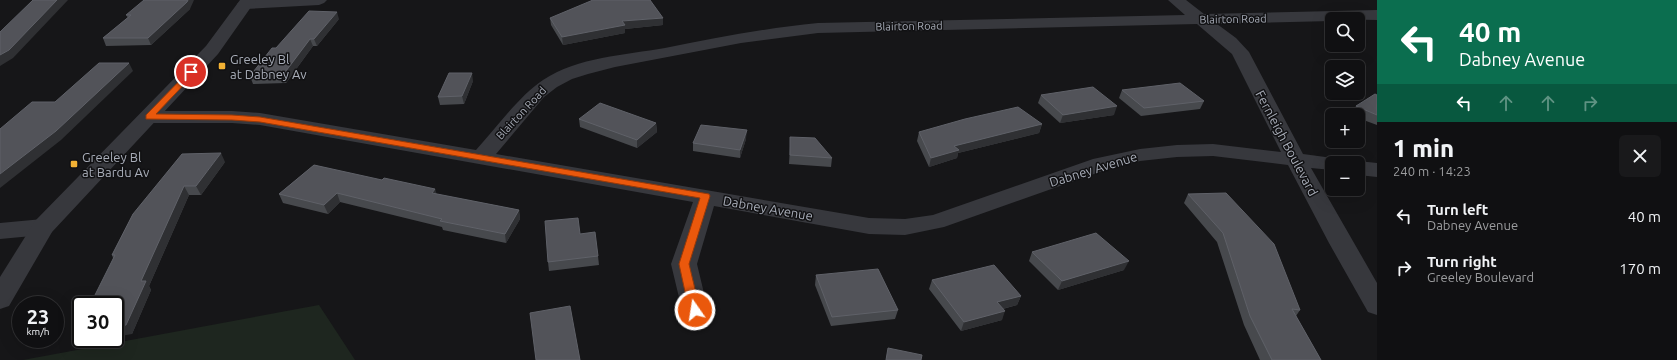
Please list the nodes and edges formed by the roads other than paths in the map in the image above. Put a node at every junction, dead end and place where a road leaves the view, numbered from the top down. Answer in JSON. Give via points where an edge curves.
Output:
{"nodes":[{"id":1,"x":319,"y":0,"type":"edge"},
{"id":2,"x":1176,"y":0,"type":"edge"},
{"id":3,"x":247,"y":2,"type":"edge"},
{"id":4,"x":1377,"y":15,"type":"edge"},
{"id":5,"x":1201,"y":20,"type":"junction"},
{"id":6,"x":149,"y":117,"type":"junction"},
{"id":7,"x":481,"y":158,"type":"junction"},
{"id":8,"x":1294,"y":158,"type":"junction"},
{"id":9,"x":1325,"y":163,"type":"edge"},
{"id":10,"x":1365,"y":169,"type":"edge"},
{"id":11,"x":1377,"y":170,"type":"edge"},
{"id":12,"x":706,"y":196,"type":"junction"},
{"id":13,"x":43,"y":227,"type":"junction"},
{"id":14,"x":0,"y":232,"type":"edge"},
{"id":15,"x":0,"y":299,"type":"edge"},
{"id":16,"x":1377,"y":305,"type":"edge"},
{"id":17,"x":695,"y":310,"type":"dead end"}],
"edges":[{"from":1,"to":3,"type":"street"},
{"from":2,"to":5,"type":"street","name":"Fernleigh Boulevard"},
{"from":3,"to":6,"type":"street","via":[[212,50]]},
{"from":4,"to":5,"type":"street","name":"Blairton Road"},
{"from":5,"to":7,"type":"street","name":"Blairton Road","via":[[818,28],[760,34],[563,76],[536,93]]},
{"from":5,"to":8,"type":"street","name":"Fernleigh Boulevard","via":[[1240,52]]},
{"from":6,"to":7,"type":"street","name":"Dabney Avenue","via":[[260,119]]},
{"from":6,"to":13,"type":"street"},
{"from":7,"to":12,"type":"street","name":"Dabney Avenue"},
{"from":8,"to":9,"type":"street","name":"Dabney Avenue"},
{"from":8,"to":12,"type":"street","name":"Dabney Avenue","via":[[1213,150],[1140,155],[1101,164],[936,222],[904,227],[869,226]]},
{"from":8,"to":16,"type":"street","name":"Fernleigh Boulevard"},
{"from":10,"to":11,"type":"street"},
{"from":12,"to":17,"type":"street","via":[[684,264]]},
{"from":13,"to":14,"type":"street"},
{"from":13,"to":15,"type":"street"}]}
